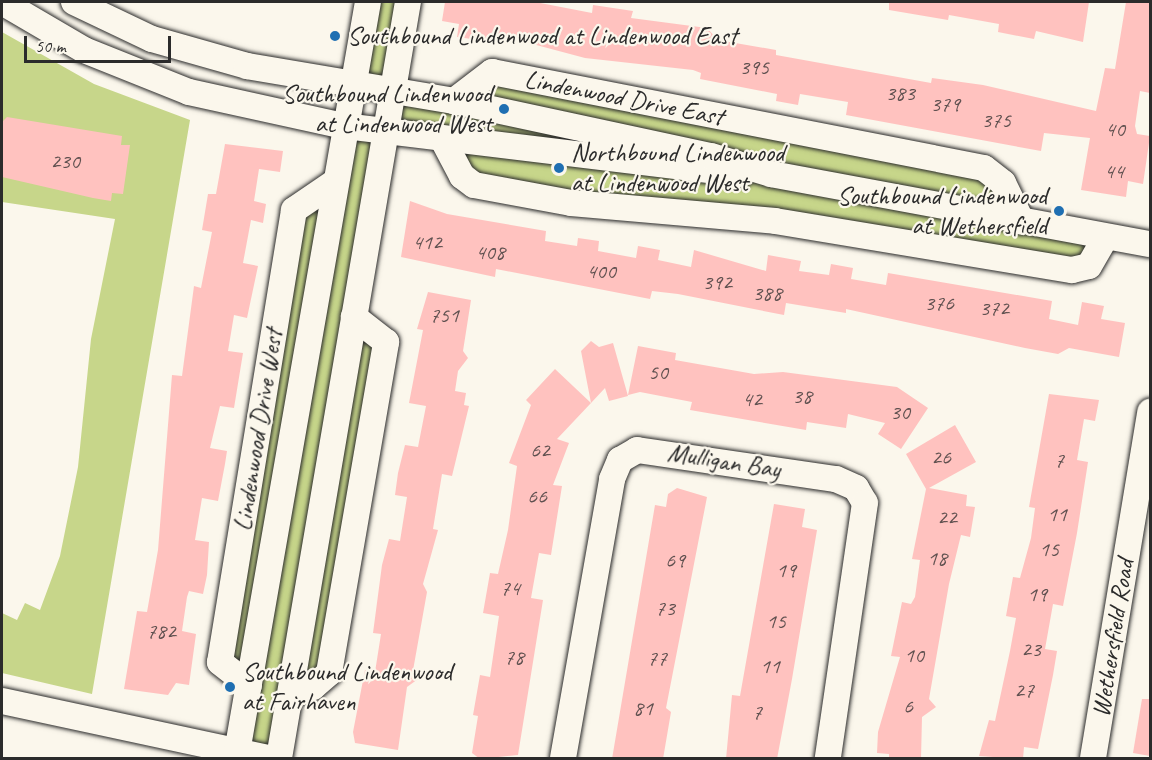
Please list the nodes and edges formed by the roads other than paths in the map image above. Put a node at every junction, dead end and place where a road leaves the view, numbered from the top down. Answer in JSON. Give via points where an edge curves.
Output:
{"nodes":[{"id":1,"x":2,"y":2,"type":"edge"},
{"id":2,"x":74,"y":2,"type":"edge"},
{"id":3,"x":368,"y":2,"type":"edge"},
{"id":4,"x":408,"y":2,"type":"edge"},
{"id":5,"x":350,"y":86,"type":"junction"},
{"id":6,"x":393,"y":92,"type":"junction"},
{"id":7,"x":454,"y":100,"type":"junction"},
{"id":8,"x":344,"y":126,"type":"junction"},
{"id":9,"x":386,"y":131,"type":"junction"},
{"id":10,"x":443,"y":140,"type":"junction"},
{"id":11,"x":771,"y":174,"type":"junction"},
{"id":12,"x":334,"y":182,"type":"junction"},
{"id":13,"x":1022,"y":222,"type":"junction"},
{"id":14,"x":1105,"y":238,"type":"junction"},
{"id":15,"x":1150,"y":244,"type":"edge"},
{"id":16,"x":354,"y":317,"type":"junction"},
{"id":17,"x":1150,"y":412,"type":"edge"},
{"id":18,"x":1141,"y":530,"type":"edge"},
{"id":19,"x":249,"y":685,"type":"junction"},
{"id":20,"x":290,"y":695,"type":"junction"},
{"id":21,"x":2,"y":701,"type":"edge"},
{"id":22,"x":237,"y":756,"type":"edge"},
{"id":23,"x":267,"y":759,"type":"edge"},
{"id":24,"x":279,"y":759,"type":"edge"},
{"id":25,"x":563,"y":759,"type":"edge"},
{"id":26,"x":828,"y":759,"type":"edge"},
{"id":27,"x":1094,"y":759,"type":"edge"}],
"edges":[{"from":1,"to":8,"type":"street","name":"Lindenwood Drive East","via":[[84,50],[141,75],[189,92]]},
{"from":2,"to":5,"type":"street","name":"Lindenwood Drive East","via":[[200,56]]},
{"from":3,"to":5,"type":"street","name":"Lindenwood Drive West"},
{"from":4,"to":6,"type":"street"},
{"from":5,"to":6,"type":"street","name":"Lindenwood Drive East"},
{"from":5,"to":8,"type":"street","name":"Lindenwood Drive West"},
{"from":6,"to":7,"type":"street","name":"Lindenwood Drive East"},
{"from":6,"to":9,"type":"street"},
{"from":7,"to":11,"type":"street","name":"Lindenwood Drive East","via":[[711,156]]},
{"from":7,"to":13,"type":"street","name":"Lindenwood Drive East","via":[[492,72],[984,168],[1003,183]]},
{"from":8,"to":9,"type":"street","name":"Lindenwood Drive East"},
{"from":8,"to":12,"type":"street","name":"Lindenwood Drive West"},
{"from":9,"to":10,"type":"street","name":"Lindenwood Drive East"},
{"from":9,"to":16,"type":"street"},
{"from":10,"to":11,"type":"street","name":"Lindenwood Drive East","via":[[716,174]]},
{"from":10,"to":14,"type":"street","via":[[462,176],[474,185],[572,203],[775,221],[1072,270],[1089,266]]},
{"from":11,"to":13,"type":"street","name":"Lindenwood Drive East"},
{"from":12,"to":19,"type":"street","name":"Lindenwood Drive West"},
{"from":12,"to":19,"type":"street","name":"Lindenwood Drive West","via":[[294,210],[220,662]]},
{"from":13,"to":14,"type":"street","name":"Lindenwood Drive East"},
{"from":14,"to":15,"type":"street","name":"Lindenwood Drive East"},
{"from":16,"to":20,"type":"street"},
{"from":16,"to":20,"type":"street","via":[[386,342],[329,673],[313,687]]},
{"from":17,"to":18,"type":"street","name":"Wethersfield Road"},
{"from":18,"to":27,"type":"street","name":"Wethersfield Road"},
{"from":19,"to":22,"type":"street","name":"Lindenwood Drive West"},
{"from":20,"to":24,"type":"street"},
{"from":21,"to":22,"type":"street"},
{"from":22,"to":23,"type":"street"},
{"from":25,"to":26,"type":"street","name":"Mulligan Bay","via":[[612,479],[620,460],[637,450],[836,479],[856,488],[865,502]]}]}
